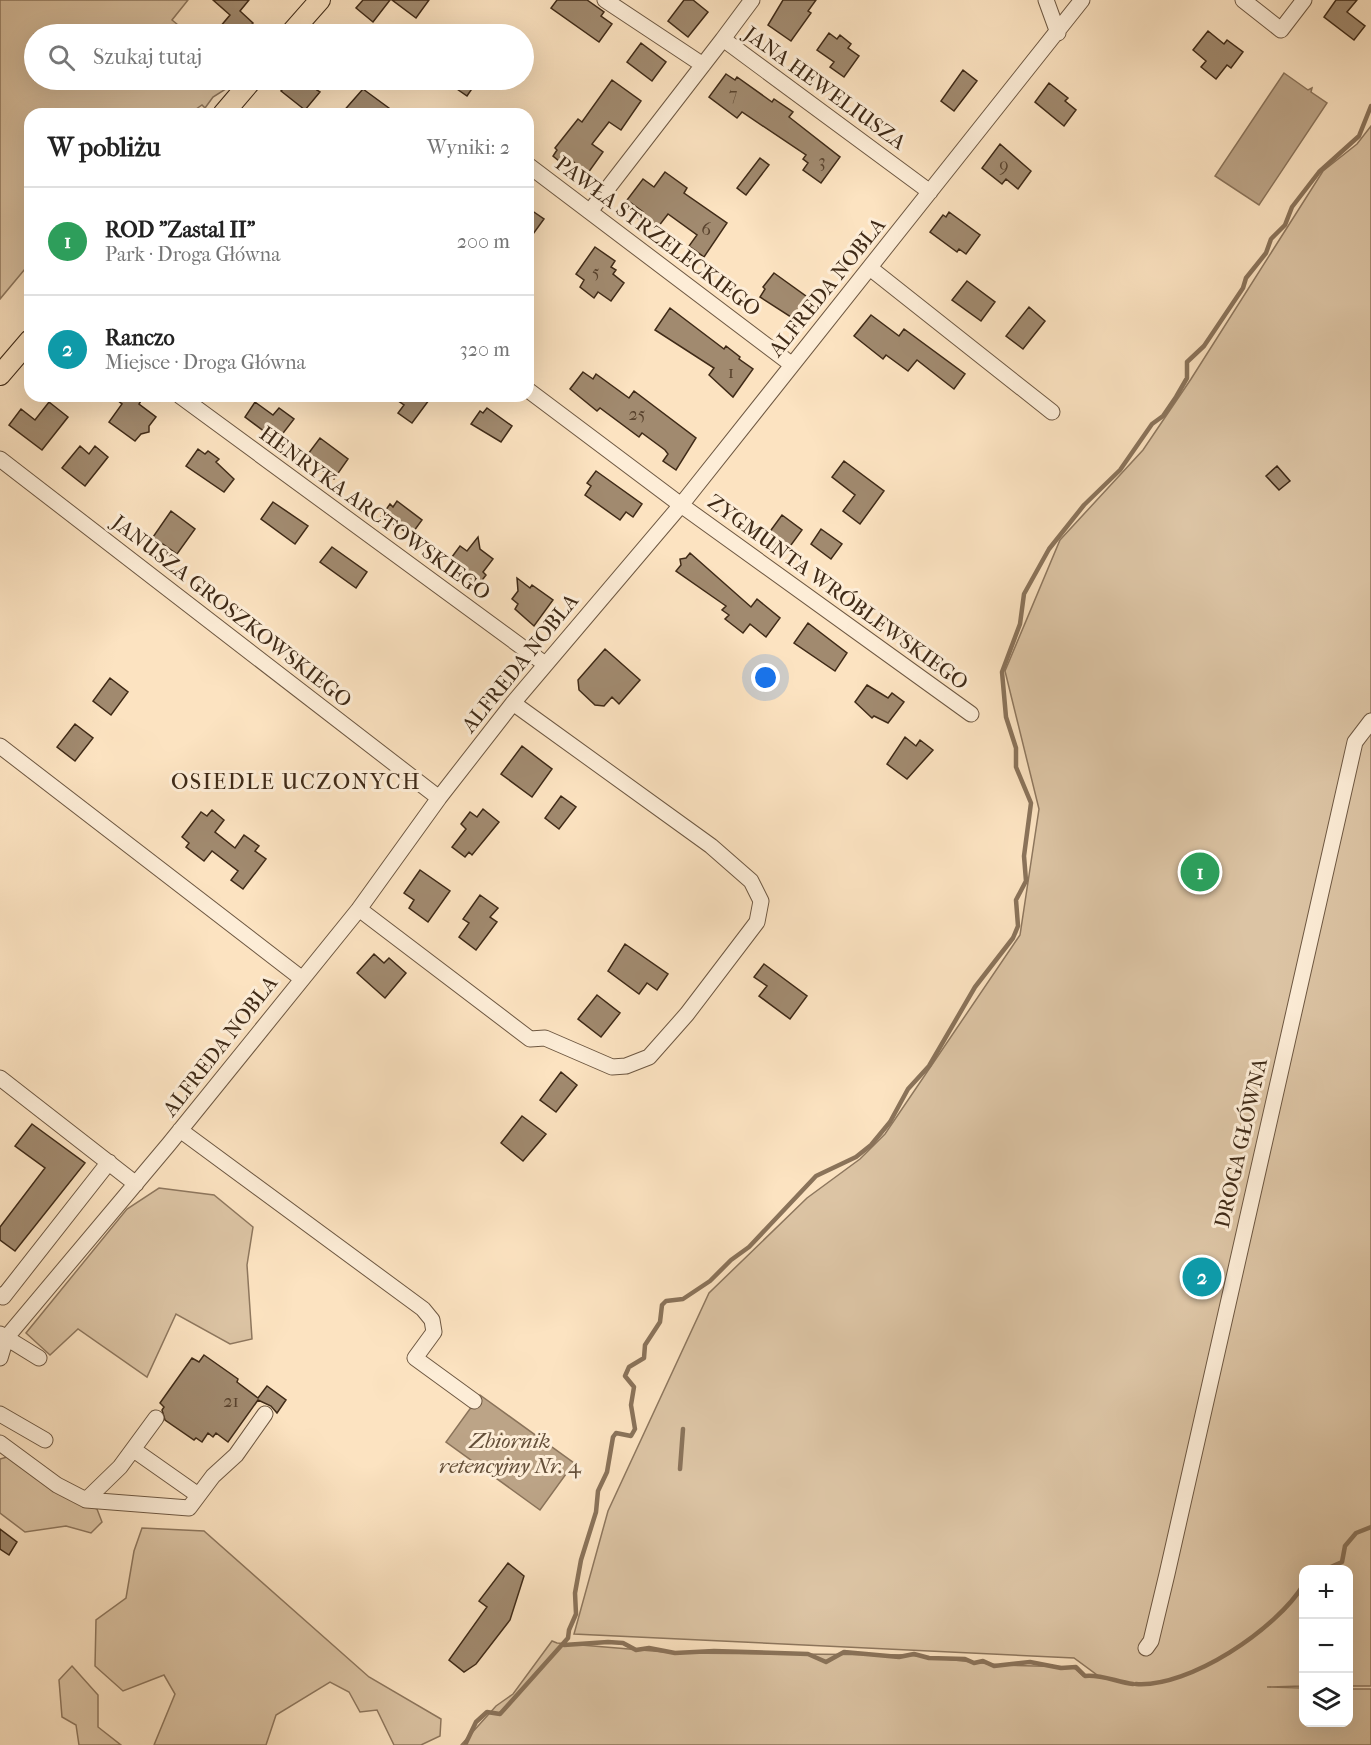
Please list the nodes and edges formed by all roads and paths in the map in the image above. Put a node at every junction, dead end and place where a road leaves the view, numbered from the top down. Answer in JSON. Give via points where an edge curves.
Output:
{"nodes":[{"id":1,"x":320,"y":0,"type":"edge"},
{"id":2,"x":606,"y":0,"type":"edge"},
{"id":3,"x":752,"y":0,"type":"edge"},
{"id":4,"x":1046,"y":0,"type":"edge"},
{"id":5,"x":1082,"y":0,"type":"edge"},
{"id":6,"x":1243,"y":0,"type":"edge"},
{"id":7,"x":1304,"y":0,"type":"edge"},
{"id":8,"x":299,"y":24,"type":"edge"},
{"id":9,"x":1058,"y":33,"type":"junction"},
{"id":10,"x":723,"y":39,"type":"junction"},
{"id":11,"x":703,"y":65,"type":"junction"},
{"id":12,"x":243,"y":90,"type":"edge"},
{"id":13,"x":228,"y":108,"type":"edge"},
{"id":14,"x":534,"y":169,"type":"edge"},
{"id":15,"x":930,"y":192,"type":"junction"},
{"id":16,"x":591,"y":210,"type":"junction"},
{"id":17,"x":870,"y":268,"type":"junction"},
{"id":18,"x":24,"y":347,"type":"edge"},
{"id":19,"x":791,"y":364,"type":"junction"},
{"id":20,"x":0,"y":375,"type":"edge"},
{"id":21,"x":534,"y":395,"type":"edge"},
{"id":22,"x":188,"y":402,"type":"edge"},
{"id":23,"x":1052,"y":412,"type":"dead end"},
{"id":24,"x":0,"y":459,"type":"edge"},
{"id":25,"x":681,"y":505,"type":"junction"},
{"id":26,"x":545,"y":664,"type":"junction"},
{"id":27,"x":513,"y":703,"type":"junction"},
{"id":28,"x":971,"y":714,"type":"dead end"},
{"id":29,"x":1371,"y":721,"type":"edge"},
{"id":30,"x":0,"y":746,"type":"edge"},
{"id":31,"x":439,"y":798,"type":"junction"},
{"id":32,"x":359,"y":909,"type":"junction"},
{"id":33,"x":301,"y":978,"type":"junction"},
{"id":34,"x":0,"y":1078,"type":"edge"},
{"id":35,"x":180,"y":1130,"type":"junction"},
{"id":36,"x":109,"y":1162,"type":"junction"},
{"id":37,"x":136,"y":1184,"type":"junction"},
{"id":38,"x":0,"y":1295,"type":"edge"},
{"id":39,"x":3,"y":1336,"type":"edge"},
{"id":40,"x":0,"y":1358,"type":"edge"},
{"id":41,"x":39,"y":1358,"type":"dead end"},
{"id":42,"x":474,"y":1401,"type":"dead end"},
{"id":43,"x":0,"y":1414,"type":"edge"},
{"id":44,"x":265,"y":1414,"type":"dead end"},
{"id":45,"x":156,"y":1418,"type":"dead end"},
{"id":46,"x":45,"y":1440,"type":"dead end"},
{"id":47,"x":0,"y":1443,"type":"edge"},
{"id":48,"x":134,"y":1450,"type":"junction"},
{"id":49,"x":198,"y":1496,"type":"junction"},
{"id":50,"x":86,"y":1500,"type":"junction"},
{"id":51,"x":1146,"y":1648,"type":"dead end"}],
"edges":[{"from":1,"to":8,"type":"main road"},
{"from":2,"to":11,"type":"street"},
{"from":3,"to":10,"type":"street"},
{"from":4,"to":9,"type":"street"},
{"from":5,"to":9,"type":"street","name":"ALFREDA NOBLA"},
{"from":6,"to":7,"type":"street","via":[[1281,30]]},
{"from":9,"to":15,"type":"street","name":"ALFREDA NOBLA"},
{"from":10,"to":11,"type":"street","name":"JANA HEWELIUSZA"},
{"from":10,"to":15,"type":"street","name":"JANA HEWELIUSZA"},
{"from":11,"to":16,"type":"street","name":"JANA HEWELIUSZA"},
{"from":12,"to":13,"type":"main road"},
{"from":14,"to":16,"type":"street","name":"PAWŁA STRZELECKIEGO"},
{"from":15,"to":17,"type":"street","name":"ALFREDA NOBLA"},
{"from":16,"to":19,"type":"street","name":"PAWŁA STRZELECKIEGO"},
{"from":17,"to":19,"type":"street","name":"ALFREDA NOBLA"},
{"from":17,"to":23,"type":"street"},
{"from":18,"to":20,"type":"main road"},
{"from":19,"to":25,"type":"street","name":"ALFREDA NOBLA"},
{"from":21,"to":25,"type":"street"},
{"from":22,"to":26,"type":"street","name":"HENRYKA ARCTOWSKIEGO"},
{"from":24,"to":31,"type":"street","name":"JANUSZA GROSZKOWSKIEGO"},
{"from":25,"to":26,"type":"street","name":"ALFREDA NOBLA"},
{"from":25,"to":28,"type":"street","name":"ZYGMUNTA WRÓBLEWSKIEGO"},
{"from":26,"to":27,"type":"street","name":"ALFREDA NOBLA"},
{"from":27,"to":31,"type":"street","name":"ALFREDA NOBLA"},
{"from":27,"to":32,"type":"street","via":[[711,846],[751,881],[761,901],[757,922],[649,1057],[612,1067],[545,1038],[530,1039]]},
{"from":29,"to":51,"type":"street","name":"DROGA GŁÓWNA","via":[[1354,741],[1167,1574]]},
{"from":30,"to":33,"type":"street"},
{"from":31,"to":32,"type":"street","name":"ALFREDA NOBLA"},
{"from":32,"to":33,"type":"street","name":"ALFREDA NOBLA"},
{"from":33,"to":35,"type":"street","name":"ALFREDA NOBLA"},
{"from":34,"to":36,"type":"street"},
{"from":35,"to":37,"type":"street","name":"ALFREDA NOBLA"},
{"from":35,"to":42,"type":"street","via":[[423,1309],[432,1320],[434,1332],[415,1358]]},
{"from":36,"to":37,"type":"street"},
{"from":36,"to":38,"type":"street","via":[[3,1297]]},
{"from":37,"to":39,"type":"street","name":"ALFREDA NOBLA"},
{"from":39,"to":40,"type":"street","name":"ALFREDA NOBLA"},
{"from":39,"to":41,"type":"street"},
{"from":43,"to":46,"type":"street"},
{"from":44,"to":49,"type":"street","via":[[236,1455]]},
{"from":45,"to":48,"type":"street"},
{"from":47,"to":50,"type":"street","via":[[57,1485]]},
{"from":48,"to":49,"type":"street"},
{"from":48,"to":50,"type":"street"},
{"from":49,"to":50,"type":"street","via":[[189,1509]]}]}
